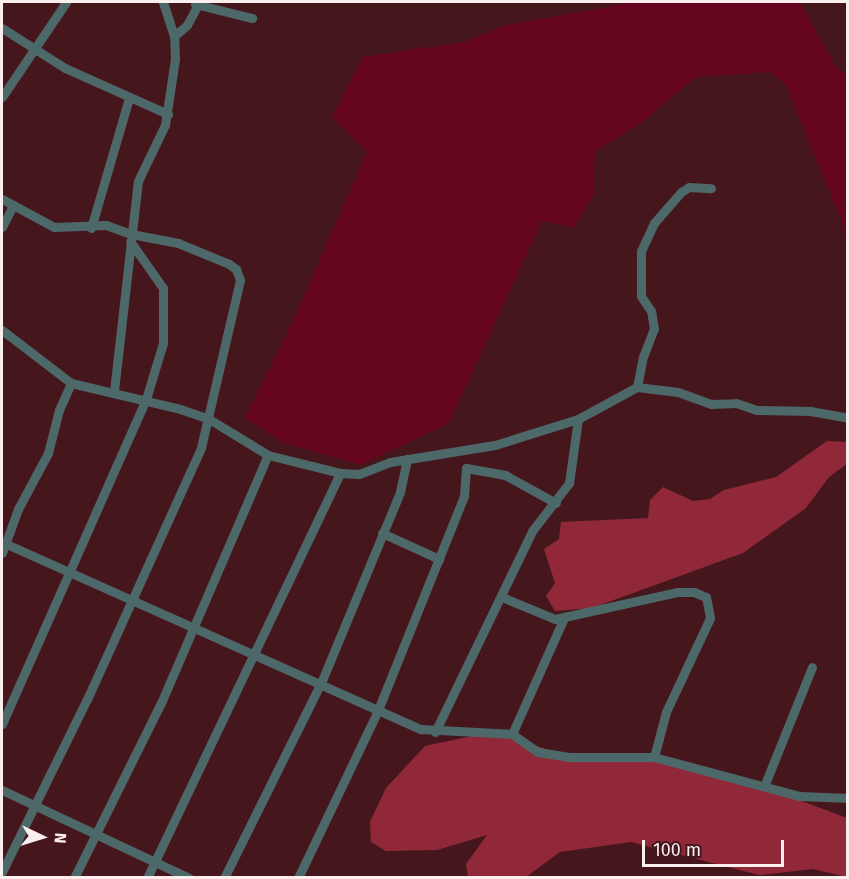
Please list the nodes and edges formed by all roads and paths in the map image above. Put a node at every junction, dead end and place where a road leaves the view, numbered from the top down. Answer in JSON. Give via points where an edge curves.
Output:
{"nodes":[{"id":1,"x":66,"y":2,"type":"edge"},
{"id":2,"x":163,"y":2,"type":"edge"},
{"id":3,"x":197,"y":2,"type":"edge"},
{"id":4,"x":252,"y":18,"type":"dead end"},
{"id":5,"x":2,"y":28,"type":"edge"},
{"id":6,"x":174,"y":36,"type":"junction"},
{"id":7,"x":32,"y":48,"type":"junction"},
{"id":8,"x":2,"y":97,"type":"edge"},
{"id":9,"x":129,"y":98,"type":"junction"},
{"id":10,"x":168,"y":114,"type":"junction"},
{"id":11,"x":711,"y":188,"type":"dead end"},
{"id":12,"x":2,"y":200,"type":"edge"},
{"id":13,"x":14,"y":205,"type":"junction"},
{"id":14,"x":2,"y":227,"type":"edge"},
{"id":15,"x":91,"y":228,"type":"junction"},
{"id":16,"x":130,"y":238,"type":"junction"},
{"id":17,"x":2,"y":330,"type":"edge"},
{"id":18,"x":71,"y":382,"type":"junction"},
{"id":19,"x":637,"y":387,"type":"junction"},
{"id":20,"x":114,"y":391,"type":"junction"},
{"id":21,"x":146,"y":399,"type":"junction"},
{"id":22,"x":848,"y":418,"type":"edge"},
{"id":23,"x":208,"y":419,"type":"junction"},
{"id":24,"x":578,"y":419,"type":"junction"},
{"id":25,"x":466,"y":451,"type":"junction"},
{"id":26,"x":268,"y":455,"type":"junction"},
{"id":27,"x":407,"y":459,"type":"junction"},
{"id":28,"x":466,"y":468,"type":"junction"},
{"id":29,"x":340,"y":474,"type":"junction"},
{"id":30,"x":556,"y":503,"type":"junction"},
{"id":31,"x":382,"y":533,"type":"junction"},
{"id":32,"x":2,"y":546,"type":"edge"},
{"id":33,"x":439,"y":559,"type":"junction"},
{"id":34,"x":70,"y":573,"type":"junction"},
{"id":35,"x":502,"y":597,"type":"junction"},
{"id":36,"x":133,"y":600,"type":"junction"},
{"id":37,"x":564,"y":618,"type":"junction"},
{"id":38,"x":193,"y":628,"type":"junction"},
{"id":39,"x":254,"y":654,"type":"junction"},
{"id":40,"x":812,"y":667,"type":"dead end"},
{"id":41,"x":321,"y":683,"type":"junction"},
{"id":42,"x":378,"y":710,"type":"junction"},
{"id":43,"x":2,"y":724,"type":"edge"},
{"id":44,"x":435,"y":732,"type":"junction"},
{"id":45,"x":512,"y":734,"type":"junction"},
{"id":46,"x":654,"y":757,"type":"junction"},
{"id":47,"x":765,"y":784,"type":"junction"},
{"id":48,"x":2,"y":790,"type":"edge"},
{"id":49,"x":848,"y":798,"type":"edge"},
{"id":50,"x":33,"y":803,"type":"junction"},
{"id":51,"x":94,"y":833,"type":"junction"},
{"id":52,"x":154,"y":860,"type":"junction"},
{"id":53,"x":2,"y":872,"type":"edge"},
{"id":54,"x":74,"y":878,"type":"edge"},
{"id":55,"x":147,"y":878,"type":"edge"},
{"id":56,"x":189,"y":878,"type":"edge"},
{"id":57,"x":224,"y":878,"type":"edge"},
{"id":58,"x":298,"y":878,"type":"edge"}],
"edges":[{"from":1,"to":7,"type":"street"},
{"from":2,"to":6,"type":"street"},
{"from":3,"to":4,"type":"street"},
{"from":3,"to":6,"type":"street","via":[[187,25]]},
{"from":5,"to":7,"type":"street"},
{"from":6,"to":10,"type":"street"},
{"from":7,"to":8,"type":"street"},
{"from":7,"to":9,"type":"street"},
{"from":9,"to":10,"type":"street"},
{"from":9,"to":15,"type":"street"},
{"from":10,"to":16,"type":"street","via":[[160,141],[138,181]]},
{"from":11,"to":19,"type":"street","via":[[689,187],[681,192],[654,223],[641,251],[641,296],[651,311],[654,329]]},
{"from":12,"to":13,"type":"street"},
{"from":13,"to":14,"type":"street"},
{"from":13,"to":15,"type":"street","via":[[32,219],[54,227]]},
{"from":15,"to":16,"type":"street","via":[[95,223],[106,225]]},
{"from":16,"to":20,"type":"street"},
{"from":16,"to":21,"type":"street","via":[[164,288],[163,343]]},
{"from":16,"to":23,"type":"street","via":[[178,243],[228,264],[240,274]]},
{"from":17,"to":18,"type":"street"},
{"from":18,"to":20,"type":"street"},
{"from":18,"to":32,"type":"street","via":[[48,453]]},
{"from":19,"to":22,"type":"street","via":[[678,392],[711,404],[736,403],[756,410],[810,411]]},
{"from":19,"to":24,"type":"street"},
{"from":20,"to":21,"type":"street"},
{"from":21,"to":23,"type":"street"},
{"from":21,"to":34,"type":"street"},
{"from":23,"to":26,"type":"street"},
{"from":23,"to":36,"type":"street","via":[[201,448]]},
{"from":24,"to":25,"type":"street"},
{"from":24,"to":30,"type":"street","via":[[573,469]]},
{"from":25,"to":27,"type":"street"},
{"from":25,"to":28,"type":"street"},
{"from":26,"to":29,"type":"street"},
{"from":26,"to":38,"type":"street"},
{"from":27,"to":29,"type":"street","via":[[359,474]]},
{"from":27,"to":31,"type":"street","via":[[403,484]]},
{"from":28,"to":30,"type":"street","via":[[505,475]]},
{"from":28,"to":33,"type":"street","via":[[464,496]]},
{"from":29,"to":39,"type":"street"},
{"from":30,"to":35,"type":"street","via":[[532,531]]},
{"from":31,"to":33,"type":"street"},
{"from":31,"to":41,"type":"street"},
{"from":32,"to":34,"type":"street"},
{"from":33,"to":42,"type":"street"},
{"from":34,"to":36,"type":"street"},
{"from":34,"to":43,"type":"street"},
{"from":35,"to":37,"type":"street","via":[[547,618]]},
{"from":35,"to":44,"type":"street"},
{"from":36,"to":38,"type":"street"},
{"from":36,"to":50,"type":"street"},
{"from":37,"to":45,"type":"street"},
{"from":37,"to":46,"type":"street","via":[[678,592],[706,597],[710,618],[666,712]]},
{"from":38,"to":39,"type":"street"},
{"from":38,"to":51,"type":"street","via":[[161,703]]},
{"from":39,"to":41,"type":"street"},
{"from":39,"to":52,"type":"street"},
{"from":40,"to":47,"type":"street"},
{"from":41,"to":42,"type":"street"},
{"from":41,"to":57,"type":"street"},
{"from":42,"to":44,"type":"street"},
{"from":42,"to":58,"type":"street"},
{"from":44,"to":45,"type":"street"},
{"from":45,"to":46,"type":"street","via":[[538,752],[569,757]]},
{"from":46,"to":47,"type":"street"},
{"from":47,"to":49,"type":"street","via":[[800,796]]},
{"from":48,"to":50,"type":"street"},
{"from":50,"to":51,"type":"street"},
{"from":50,"to":53,"type":"street"},
{"from":51,"to":52,"type":"street"},
{"from":51,"to":54,"type":"street"},
{"from":52,"to":55,"type":"street"},
{"from":52,"to":56,"type":"street"}]}
